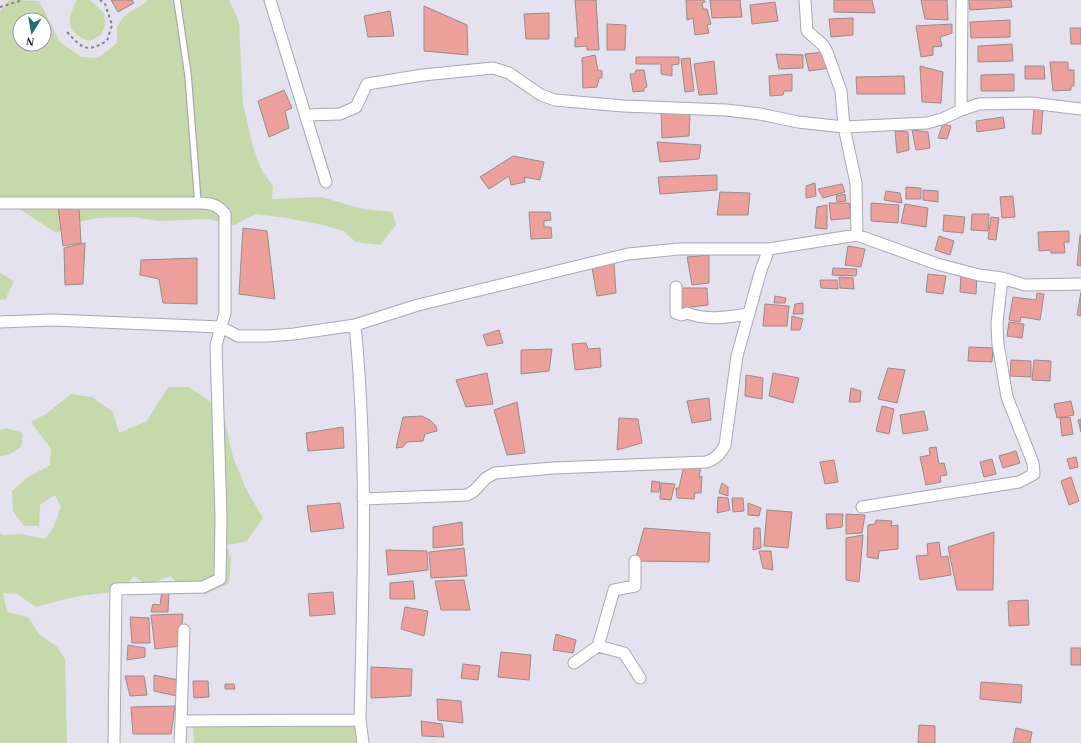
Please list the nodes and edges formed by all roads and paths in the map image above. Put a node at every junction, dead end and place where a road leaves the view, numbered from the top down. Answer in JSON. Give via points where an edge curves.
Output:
{"nodes":[{"id":1,"x":23,"y":0,"type":"edge"},
{"id":2,"x":100,"y":0,"type":"edge"},
{"id":3,"x":178,"y":0,"type":"edge"},
{"id":4,"x":270,"y":0,"type":"edge"},
{"id":5,"x":805,"y":0,"type":"edge"},
{"id":6,"x":962,"y":0,"type":"edge"},
{"id":7,"x":0,"y":7,"type":"edge"},
{"id":8,"x":67,"y":32,"type":"dead end"},
{"id":9,"x":1081,"y":109,"type":"edge"},
{"id":10,"x":961,"y":110,"type":"junction"},
{"id":11,"x":305,"y":115,"type":"junction"},
{"id":12,"x":844,"y":127,"type":"junction"},
{"id":13,"x":326,"y":182,"type":"dead end"},
{"id":14,"x":198,"y":203,"type":"junction"},
{"id":15,"x":0,"y":204,"type":"edge"},
{"id":16,"x":858,"y":235,"type":"junction"},
{"id":17,"x":769,"y":249,"type":"junction"},
{"id":18,"x":1002,"y":278,"type":"junction"},
{"id":19,"x":1081,"y":284,"type":"edge"},
{"id":20,"x":676,"y":287,"type":"dead end"},
{"id":21,"x":749,"y":314,"type":"junction"},
{"id":22,"x":0,"y":322,"type":"edge"},
{"id":23,"x":355,"y":326,"type":"junction"},
{"id":24,"x":221,"y":327,"type":"junction"},
{"id":25,"x":363,"y":499,"type":"junction"},
{"id":26,"x":862,"y":507,"type":"dead end"},
{"id":27,"x":635,"y":561,"type":"dead end"},
{"id":28,"x":184,"y":630,"type":"dead end"},
{"id":29,"x":598,"y":646,"type":"junction"},
{"id":30,"x":574,"y":663,"type":"dead end"},
{"id":31,"x":640,"y":678,"type":"dead end"},
{"id":32,"x":360,"y":720,"type":"junction"},
{"id":33,"x":181,"y":721,"type":"junction"},
{"id":34,"x":114,"y":743,"type":"edge"},
{"id":35,"x":180,"y":743,"type":"edge"},
{"id":36,"x":363,"y":743,"type":"edge"}],
"edges":[{"from":1,"to":7,"type":"path"},
{"from":2,"to":8,"type":"path","via":[[105,4],[112,25],[107,41],[94,48],[80,47]]},
{"from":3,"to":14,"type":"lane","via":[[188,75]]},
{"from":4,"to":11,"type":"street"},
{"from":5,"to":12,"type":"street","via":[[807,31],[827,52],[841,91]]},
{"from":6,"to":10,"type":"street"},
{"from":9,"to":10,"type":"street","via":[[1031,103],[979,104]]},
{"from":10,"to":12,"type":"street","via":[[927,123]]},
{"from":11,"to":12,"type":"street","via":[[340,114],[356,107],[367,84],[492,68],[509,73],[541,95],[555,100],[623,106],[726,110]]},
{"from":11,"to":13,"type":"street"},
{"from":12,"to":16,"type":"street","via":[[856,183]]},
{"from":14,"to":15,"type":"street"},
{"from":14,"to":24,"type":"street","via":[[211,203],[220,207],[225,214],[225,313]]},
{"from":16,"to":17,"type":"street"},
{"from":16,"to":18,"type":"street","via":[[937,264]]},
{"from":17,"to":21,"type":"street"},
{"from":17,"to":23,"type":"street","via":[[679,248],[628,254],[418,305]]},
{"from":18,"to":19,"type":"street","via":[[1025,285]]},
{"from":18,"to":26,"type":"street","via":[[997,323],[998,344],[1007,398],[1034,474],[1019,482]]},
{"from":20,"to":21,"type":"street","via":[[676,313],[720,318]]},
{"from":21,"to":25,"type":"street","via":[[737,356],[725,445],[714,459],[706,462],[504,472],[486,478],[467,495]]},
{"from":22,"to":24,"type":"street","via":[[53,320]]},
{"from":23,"to":24,"type":"street","via":[[268,336],[238,336]]},
{"from":23,"to":25,"type":"street","via":[[362,390]]},
{"from":24,"to":34,"type":"street","via":[[216,345],[221,518],[220,579],[203,586],[116,589]]},
{"from":25,"to":32,"type":"street"},
{"from":27,"to":29,"type":"street","via":[[634,586],[614,590]]},
{"from":28,"to":33,"type":"street"},
{"from":29,"to":30,"type":"street"},
{"from":29,"to":31,"type":"street","via":[[624,653]]},
{"from":32,"to":33,"type":"street"},
{"from":32,"to":36,"type":"street"},
{"from":33,"to":35,"type":"street"}]}
